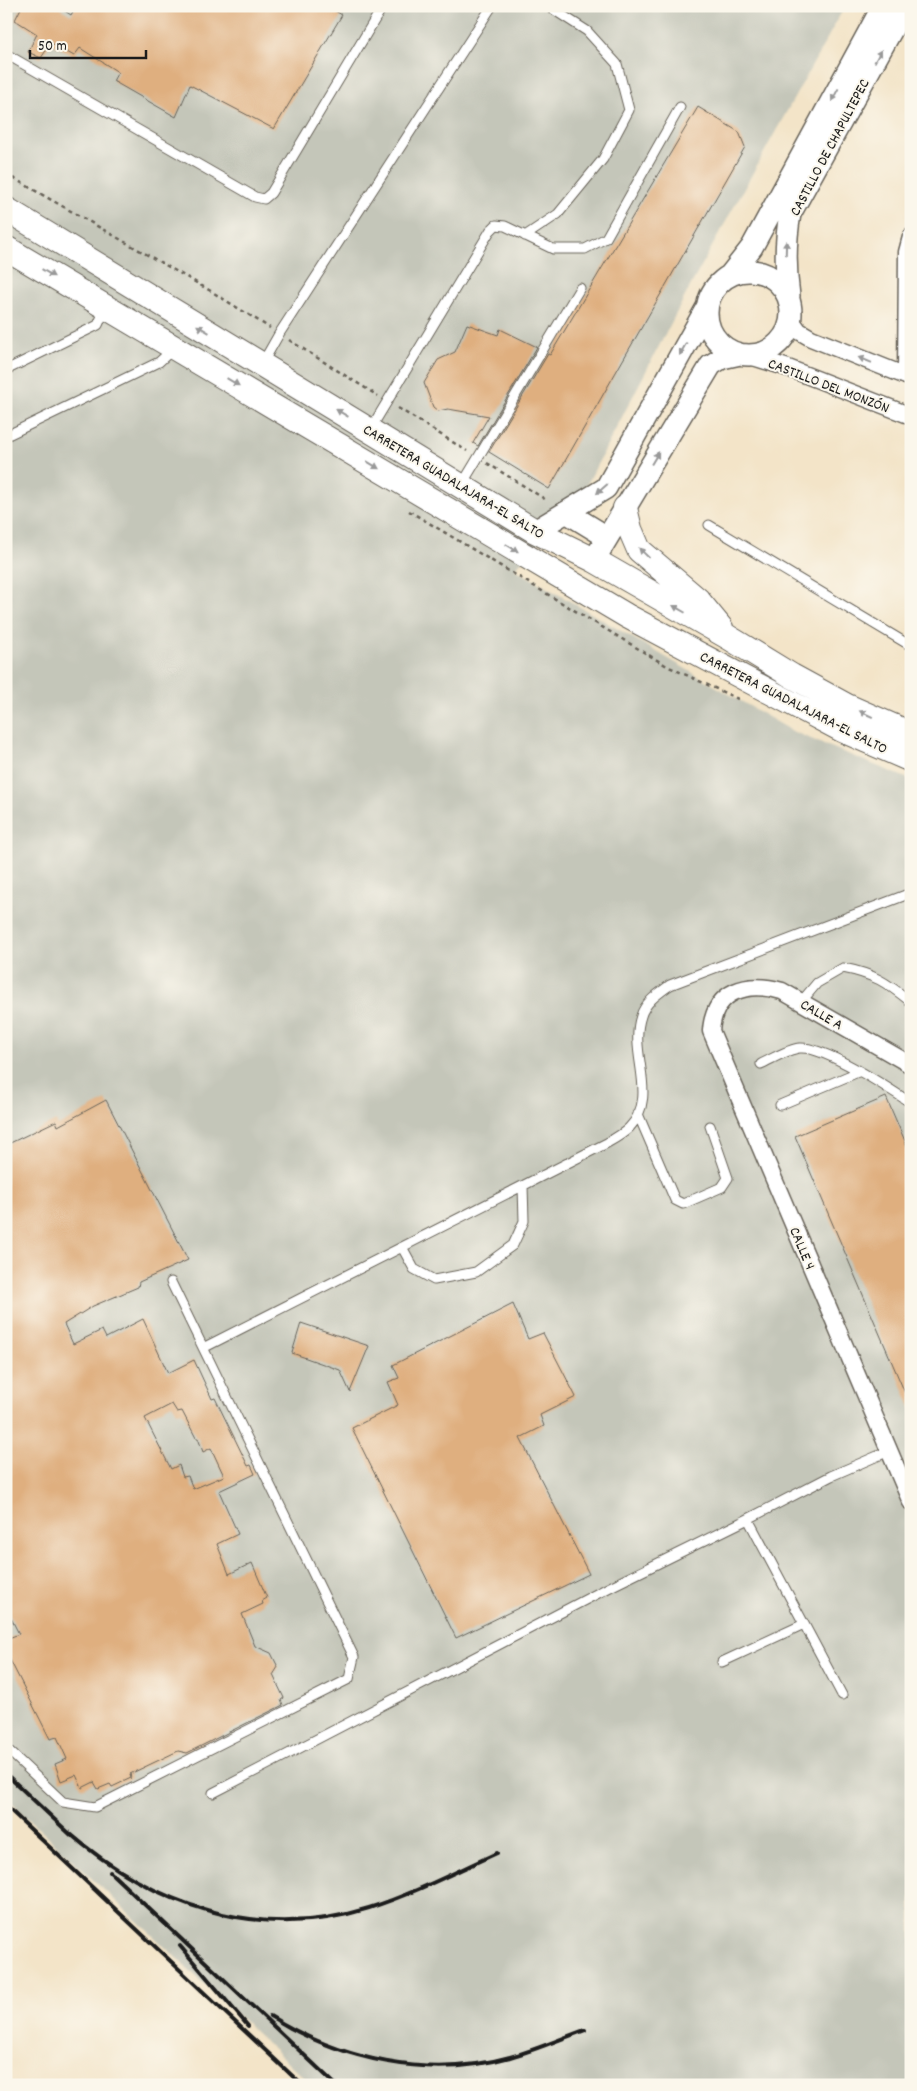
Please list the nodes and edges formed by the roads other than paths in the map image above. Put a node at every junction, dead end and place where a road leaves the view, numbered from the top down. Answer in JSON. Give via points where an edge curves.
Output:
{"nodes":[{"id":1,"x":383,"y":6,"type":"edge"},
{"id":2,"x":492,"y":6,"type":"edge"},
{"id":3,"x":548,"y":6,"type":"edge"},
{"id":4,"x":883,"y":6,"type":"edge"},
{"id":5,"x":906,"y":6,"type":"edge"},
{"id":6,"x":6,"y":54,"type":"edge"},
{"id":7,"x":680,"y":107,"type":"dead end"},
{"id":8,"x":6,"y":209,"type":"edge"},
{"id":9,"x":525,"y":236,"type":"junction"},
{"id":10,"x":911,"y":237,"type":"edge"},
{"id":11,"x":6,"y":248,"type":"edge"},
{"id":12,"x":730,"y":275,"type":"junction"},
{"id":13,"x":580,"y":288,"type":"dead end"},
{"id":14,"x":789,"y":296,"type":"junction"},
{"id":15,"x":106,"y":307,"type":"junction"},
{"id":16,"x":707,"y":307,"type":"junction"},
{"id":17,"x":791,"y":320,"type":"junction"},
{"id":18,"x":174,"y":348,"type":"junction"},
{"id":19,"x":743,"y":354,"type":"junction"},
{"id":20,"x":262,"y":364,"type":"junction"},
{"id":21,"x":6,"y":370,"type":"edge"},
{"id":22,"x":909,"y":377,"type":"edge"},
{"id":23,"x":911,"y":416,"type":"edge"},
{"id":24,"x":370,"y":430,"type":"junction"},
{"id":25,"x":6,"y":436,"type":"edge"},
{"id":26,"x":461,"y":486,"type":"junction"},
{"id":27,"x":625,"y":508,"type":"junction"},
{"id":28,"x":566,"y":512,"type":"junction"},
{"id":29,"x":709,"y":525,"type":"dead end"},
{"id":30,"x":536,"y":531,"type":"junction"},
{"id":31,"x":607,"y":537,"type":"junction"},
{"id":32,"x":594,"y":560,"type":"junction"},
{"id":33,"x":728,"y":637,"type":"junction"},
{"id":34,"x":911,"y":646,"type":"edge"},
{"id":35,"x":911,"y":734,"type":"edge"},
{"id":36,"x":911,"y":760,"type":"edge"},
{"id":37,"x":911,"y":893,"type":"edge"},
{"id":38,"x":727,"y":996,"type":"joint"},
{"id":39,"x":801,"y":1002,"type":"junction"},
{"id":40,"x":911,"y":1002,"type":"edge"},
{"id":41,"x":761,"y":1064,"type":"dead end"},
{"id":42,"x":911,"y":1065,"type":"edge"},
{"id":43,"x":858,"y":1072,"type":"junction"},
{"id":44,"x":911,"y":1103,"type":"edge"},
{"id":45,"x":780,"y":1105,"type":"dead end"},
{"id":46,"x":638,"y":1114,"type":"junction"},
{"id":47,"x":710,"y":1126,"type":"dead end"},
{"id":48,"x":523,"y":1186,"type":"junction"},
{"id":49,"x":402,"y":1247,"type":"junction"},
{"id":50,"x":171,"y":1282,"type":"dead end"},
{"id":51,"x":204,"y":1347,"type":"junction"},
{"id":52,"x":889,"y":1451,"type":"junction"},
{"id":53,"x":911,"y":1502,"type":"edge"},
{"id":54,"x":748,"y":1519,"type":"junction"},
{"id":55,"x":804,"y":1624,"type":"junction"},
{"id":56,"x":722,"y":1662,"type":"dead end"},
{"id":57,"x":842,"y":1695,"type":"dead end"},
{"id":58,"x":6,"y":1748,"type":"edge"},
{"id":59,"x":213,"y":1793,"type":"dead end"}],
"edges":[{"from":1,"to":6,"type":"lane","via":[[271,193],[264,199],[255,197]]},
{"from":2,"to":20,"type":"lane"},
{"from":3,"to":9,"type":"lane","via":[[587,31],[617,64],[629,110],[603,159],[558,214]]},
{"from":4,"to":12,"type":"street","name":"CASTILLO DE CHAPULTEPEC","one_way":true,"via":[[752,247]]},
{"from":14,"to":5,"type":"street","name":"CASTILLO DE CHAPULTEPEC","one_way":true,"via":[[785,268],[790,214]]},
{"from":7,"to":9,"type":"lane","via":[[606,238],[585,249],[553,249]]},
{"from":20,"to":8,"type":"main road","name":"CARRETERA GUADALAJARA-EL SALTO","one_way":true},
{"from":9,"to":24,"type":"lane","via":[[505,226],[496,226],[490,231]]},
{"from":10,"to":22,"type":"street","via":[[908,252]]},
{"from":11,"to":15,"type":"main road","name":"CARRETERA GUADALAJARA-EL SALTO","one_way":true},
{"from":12,"to":14,"type":"street","via":[[743,271],[764,273],[781,284]]},
{"from":12,"to":16,"type":"street","via":[[711,294]]},
{"from":13,"to":26,"type":"lane"},
{"from":14,"to":17,"type":"street"},
{"from":15,"to":18,"type":"main road","name":"CARRETERA GUADALAJARA-EL SALTO"},
{"from":15,"to":21,"type":"lane","via":[[98,325]]},
{"from":16,"to":19,"type":"street","via":[[712,333],[721,344]]},
{"from":16,"to":28,"type":"street","one_way":true,"via":[[606,488]]},
{"from":17,"to":19,"type":"street","via":[[784,337],[774,347],[761,353]]},
{"from":22,"to":17,"type":"street","one_way":true,"via":[[811,338]]},
{"from":18,"to":25,"type":"lane","via":[[159,362]]},
{"from":18,"to":36,"type":"main road","name":"CARRETERA GUADALAJARA-EL SALTO","one_way":true,"via":[[627,616],[842,730]]},
{"from":19,"to":23,"type":"street","name":"CASTILLO DEL MONZÓN"},
{"from":27,"to":19,"type":"street","one_way":true,"via":[[711,365],[722,358]]},
{"from":24,"to":20,"type":"main road","name":"CARRETERA GUADALAJARA-EL SALTO","one_way":true},
{"from":24,"to":26,"type":"main road","name":"CARRETERA GUADALAJARA-EL SALTO"},
{"from":26,"to":30,"type":"main road","name":"CARRETERA GUADALAJARA-EL SALTO"},
{"from":27,"to":31,"type":"street"},
{"from":33,"to":27,"type":"main road","one_way":true,"via":[[698,600],[640,550]]},
{"from":28,"to":30,"type":"street"},
{"from":28,"to":31,"type":"street"},
{"from":29,"to":34,"type":"lane"},
{"from":30,"to":32,"type":"main road","name":"CARRETERA GUADALAJARA-EL SALTO"},
{"from":31,"to":32,"type":"street"},
{"from":33,"to":32,"type":"main road","name":"CARRETERA GUADALAJARA-EL SALTO","one_way":true},
{"from":35,"to":33,"type":"main road","name":"CARRETERA GUADALAJARA-EL SALTO","one_way":true,"via":[[847,706]]},
{"from":37,"to":46,"type":"lane","via":[[670,985],[651,999],[641,1015],[638,1038],[645,1088]]},
{"from":38,"to":39,"type":"street","name":"CALLE A","via":[[754,986],[768,987]]},
{"from":38,"to":52,"type":"street","name":"CALLE 4","via":[[718,1005],[711,1030]]},
{"from":39,"to":40,"type":"lane","via":[[817,983],[843,968],[865,972],[887,983]]},
{"from":39,"to":42,"type":"street","name":"CALLE A"},
{"from":41,"to":43,"type":"lane","via":[[798,1048],[814,1048]]},
{"from":43,"to":44,"type":"lane","via":[[876,1079]]},
{"from":43,"to":45,"type":"lane"},
{"from":46,"to":47,"type":"lane","via":[[675,1200],[683,1204],[722,1187],[728,1178]]},
{"from":46,"to":48,"type":"lane","via":[[629,1128],[607,1143]]},
{"from":48,"to":49,"type":"lane"},
{"from":48,"to":49,"type":"lane","via":[[524,1221],[513,1245],[476,1272],[434,1280],[414,1270]]},
{"from":49,"to":51,"type":"lane"},
{"from":50,"to":51,"type":"lane"},
{"from":51,"to":58,"type":"lane","via":[[354,1657],[349,1678],[95,1807],[63,1802]]},
{"from":52,"to":53,"type":"street","name":"CALLE 4"},
{"from":52,"to":54,"type":"lane","via":[[831,1476]]},
{"from":54,"to":55,"type":"lane"},
{"from":54,"to":59,"type":"lane"},
{"from":55,"to":56,"type":"lane"},
{"from":55,"to":57,"type":"lane"}]}
